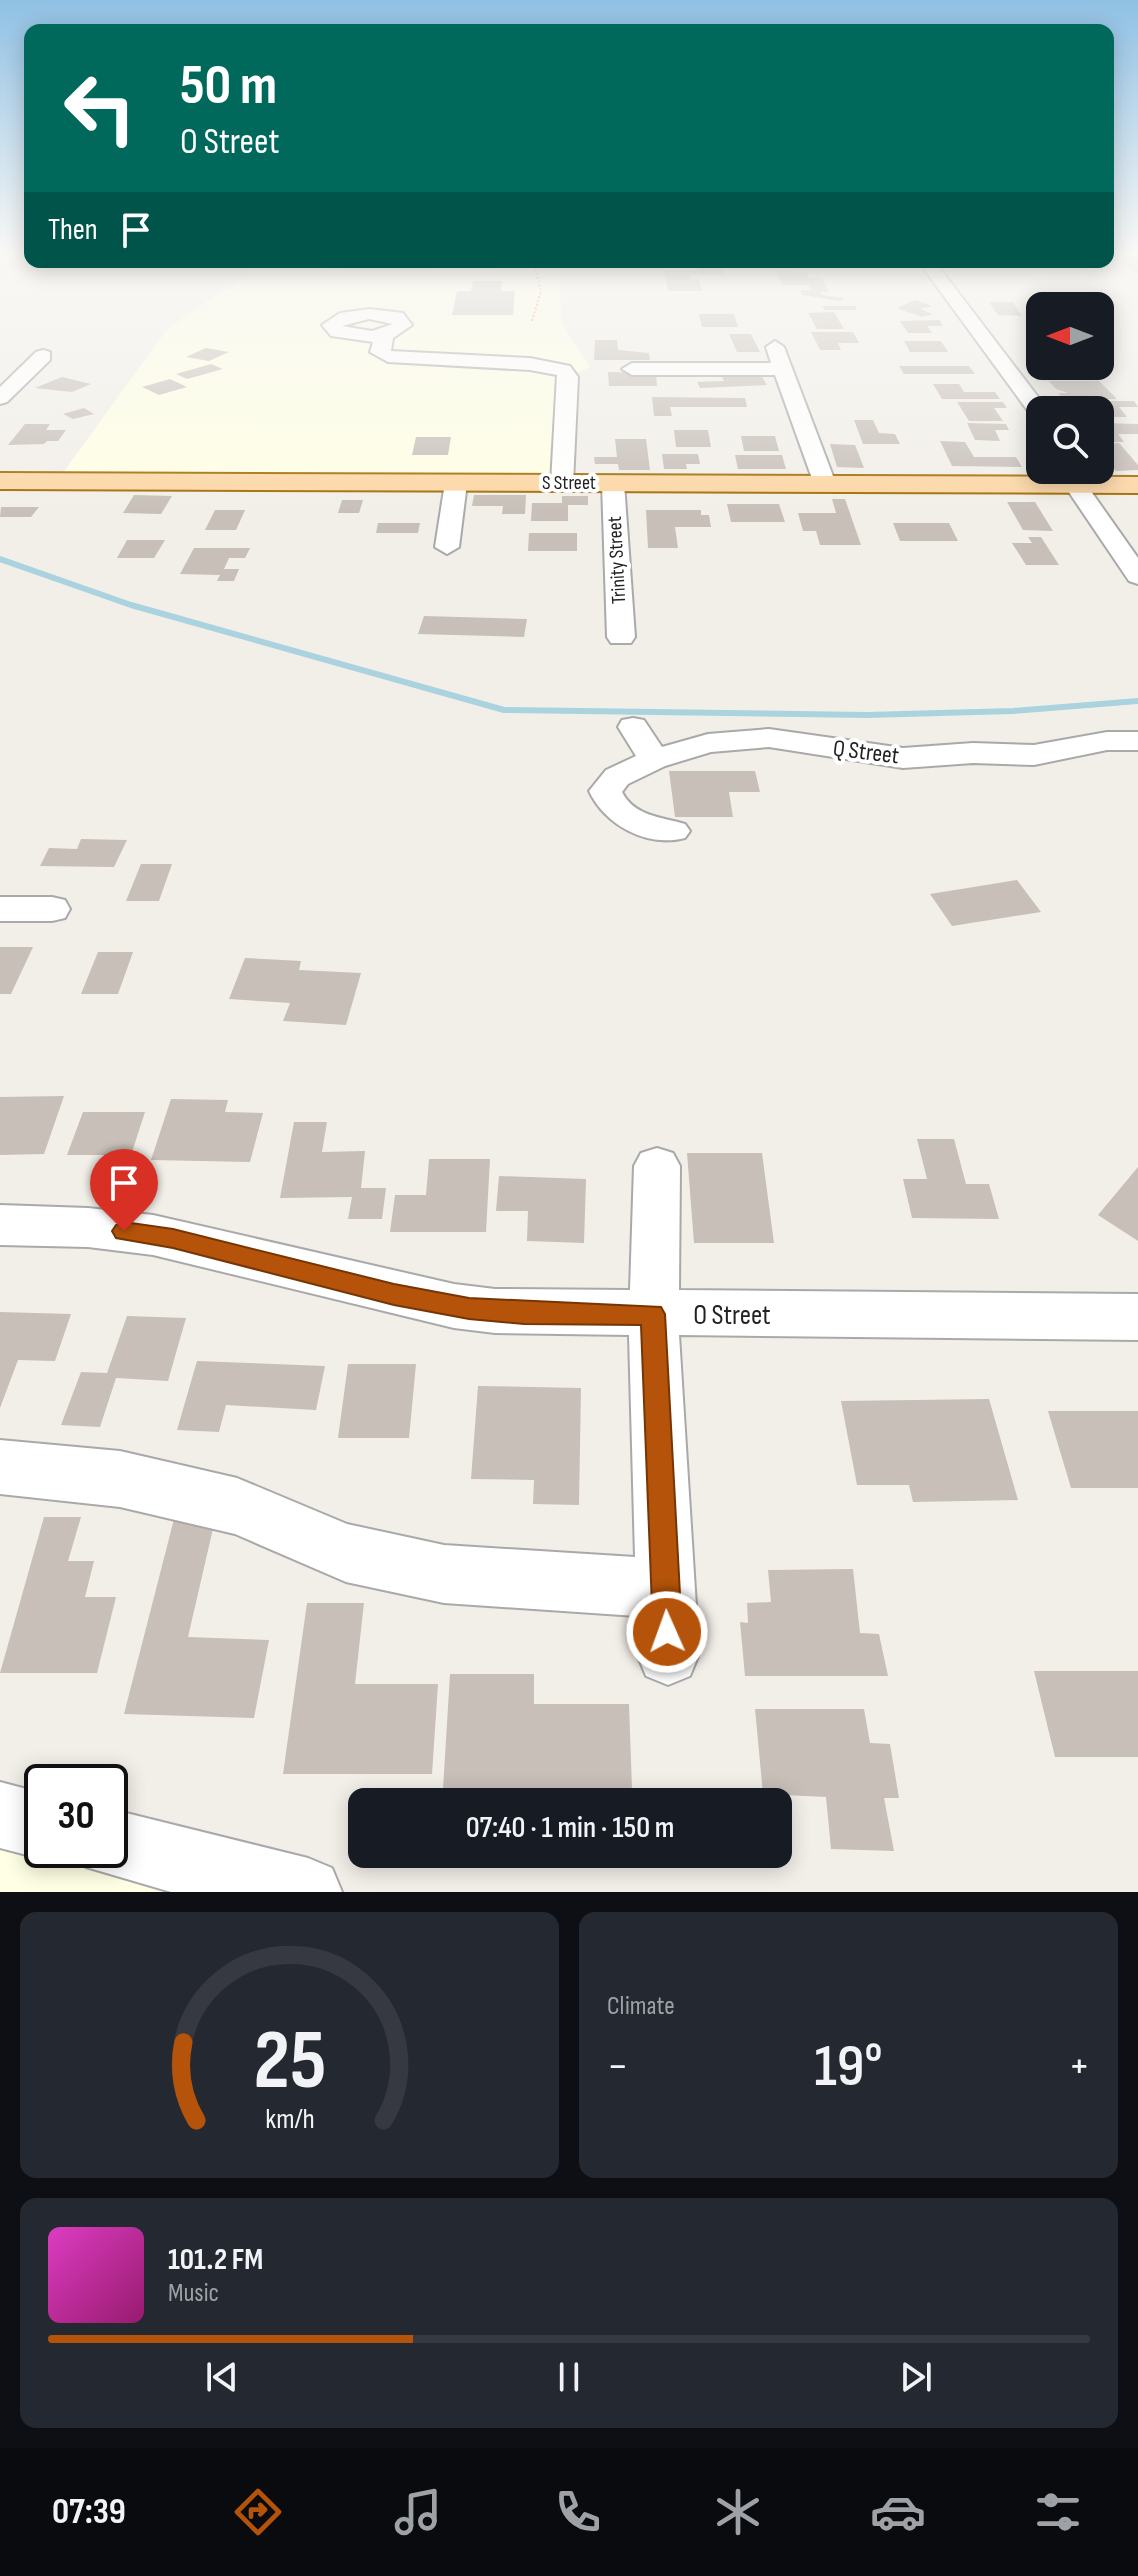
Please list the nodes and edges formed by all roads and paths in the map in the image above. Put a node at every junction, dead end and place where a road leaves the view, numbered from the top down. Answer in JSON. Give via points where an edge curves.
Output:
{"nodes":[{"id":1,"x":384,"y":338,"type":"edge"},
{"id":2,"x":984,"y":338,"type":"edge"},
{"id":3,"x":774,"y":345,"type":"dead end"},
{"id":4,"x":43,"y":356,"type":"dead end"},
{"id":5,"x":632,"y":369,"type":"dead end"},
{"id":6,"x":783,"y":369,"type":"junction"},
{"id":7,"x":1027,"y":396,"type":"edge"},
{"id":8,"x":0,"y":398,"type":"edge"},
{"id":9,"x":1026,"y":478,"type":"edge"},
{"id":10,"x":0,"y":481,"type":"edge"},
{"id":11,"x":1114,"y":482,"type":"edge"},
{"id":12,"x":456,"y":483,"type":"junction"},
{"id":13,"x":562,"y":483,"type":"junction"},
{"id":14,"x":613,"y":483,"type":"junction"},
{"id":15,"x":825,"y":484,"type":"junction"},
{"id":16,"x":1074,"y":484,"type":"edge"},
{"id":17,"x":1138,"y":485,"type":"edge"},
{"id":18,"x":447,"y":547,"type":"dead end"},
{"id":19,"x":1138,"y":576,"type":"edge"},
{"id":20,"x":621,"y":637,"type":"dead end"},
{"id":21,"x":633,"y":727,"type":"dead end"},
{"id":22,"x":1138,"y":741,"type":"edge"},
{"id":23,"x":654,"y":759,"type":"junction"},
{"id":24,"x":673,"y":831,"type":"dead end"},
{"id":25,"x":0,"y":909,"type":"edge"},
{"id":26,"x":52,"y":909,"type":"dead end"},
{"id":27,"x":657,"y":1166,"type":"dead end"},
{"id":28,"x":0,"y":1225,"type":"edge"},
{"id":29,"x":653,"y":1314,"type":"junction"},
{"id":30,"x":1138,"y":1317,"type":"edge"},
{"id":31,"x":0,"y":1467,"type":"edge"},
{"id":32,"x":665,"y":1588,"type":"junction"},
{"id":33,"x":668,"y":1654,"type":"dead end"},
{"id":34,"x":0,"y":1815,"type":"edge"},
{"id":35,"x":24,"y":1821,"type":"edge"},
{"id":36,"x":128,"y":1847,"type":"edge"},
{"id":37,"x":308,"y":1892,"type":"edge"}],
"edges":[{"from":1,"to":13,"type":"street","via":[[379,352],[388,356],[563,370],[568,377]]},
{"from":2,"to":7,"type":"street"},
{"from":3,"to":6,"type":"street"},
{"from":4,"to":8,"type":"street"},
{"from":5,"to":6,"type":"street"},
{"from":6,"to":15,"type":"street"},
{"from":9,"to":15,"type":"main road","name":"S Street"},
{"from":10,"to":12,"type":"main road","name":"S Street"},
{"from":11,"to":17,"type":"main road","name":"S Street"},
{"from":12,"to":13,"type":"main road","name":"S Street"},
{"from":12,"to":18,"type":"street"},
{"from":13,"to":14,"type":"main road","name":"S Street"},
{"from":14,"to":15,"type":"main road","name":"S Street"},
{"from":14,"to":20,"type":"street","name":"Trinity Street"},
{"from":16,"to":19,"type":"street"},
{"from":21,"to":23,"type":"street"},
{"from":22,"to":23,"type":"street","name":"Q Street","via":[[1107,741],[1034,755],[903,758],[769,738],[708,743]]},
{"from":23,"to":24,"type":"street","name":"Q Street","via":[[617,777],[605,791],[610,804],[631,823]]},
{"from":25,"to":26,"type":"street"},
{"from":27,"to":29,"type":"street"},
{"from":28,"to":29,"type":"street","name":"O Street","via":[[94,1228],[173,1238],[469,1309]]},
{"from":29,"to":30,"type":"street","name":"O Street"},
{"from":29,"to":32,"type":"street"},
{"from":31,"to":32,"type":"street","via":[[120,1479],[237,1506],[346,1553],[444,1574]]},
{"from":32,"to":33,"type":"street"},
{"from":34,"to":35,"type":"street"},
{"from":36,"to":37,"type":"street"}]}
